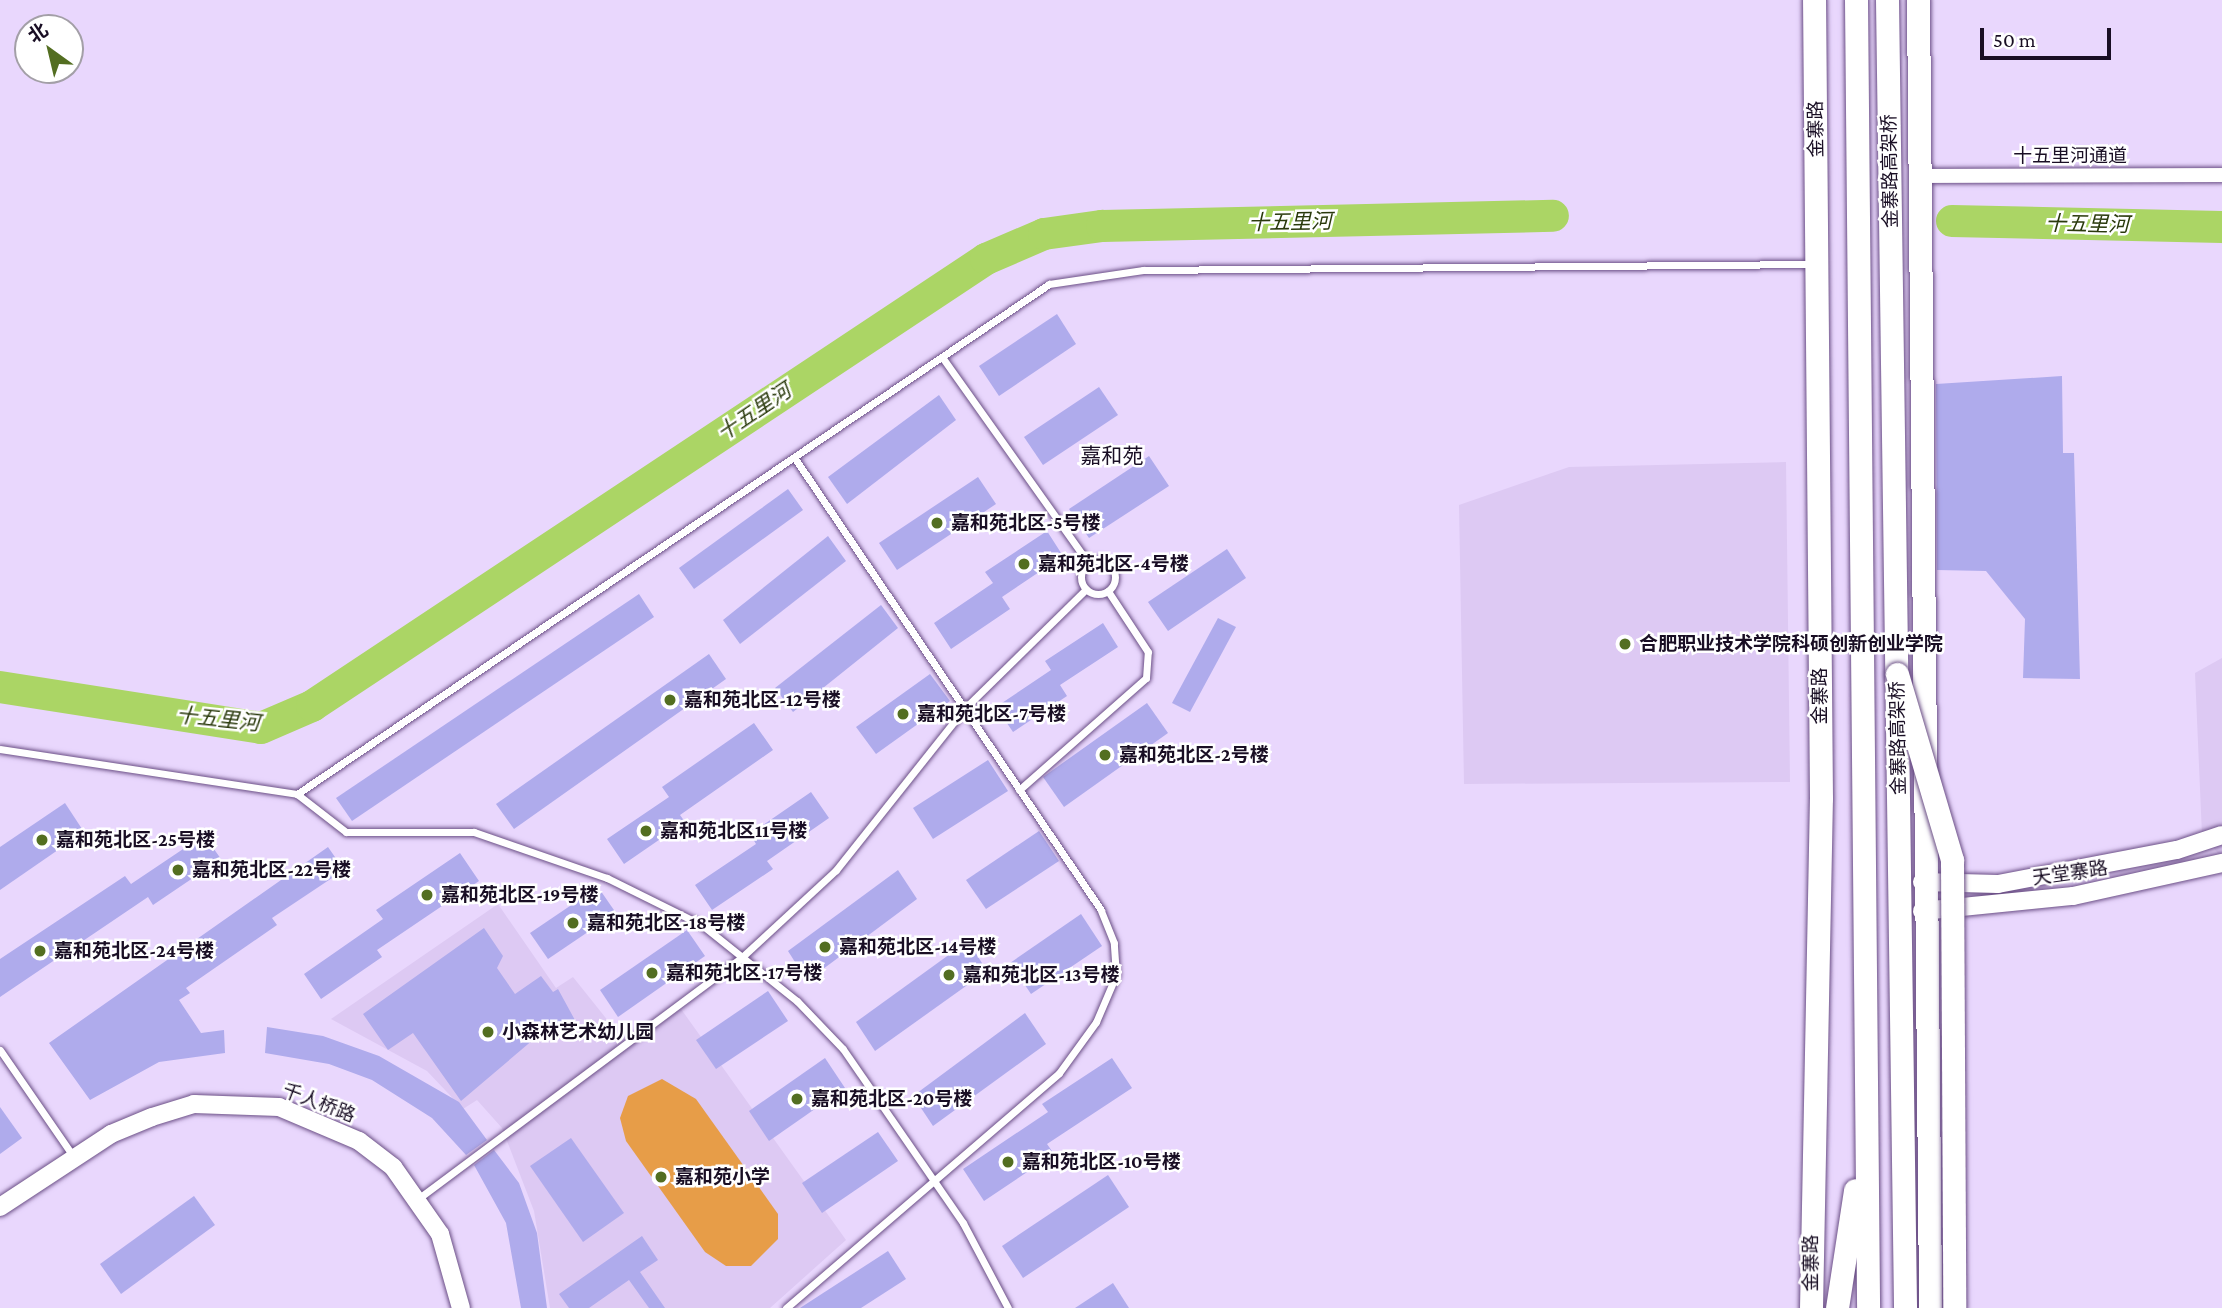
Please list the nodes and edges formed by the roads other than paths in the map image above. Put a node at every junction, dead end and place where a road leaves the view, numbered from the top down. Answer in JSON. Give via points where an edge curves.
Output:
{"nodes":[{"id":1,"x":1814,"y":0,"type":"edge"},
{"id":2,"x":1856,"y":0,"type":"edge"},
{"id":3,"x":1887,"y":0,"type":"edge"},
{"id":4,"x":1918,"y":0,"type":"edge"},
{"id":5,"x":2222,"y":175,"type":"edge"},
{"id":6,"x":1919,"y":176,"type":"junction"},
{"id":7,"x":1817,"y":264,"type":"junction"},
{"id":8,"x":942,"y":357,"type":"junction"},
{"id":9,"x":794,"y":457,"type":"junction"},
{"id":10,"x":1089,"y":564,"type":"junction"},
{"id":11,"x":1086,"y":589,"type":"junction"},
{"id":12,"x":1108,"y":591,"type":"junction"},
{"id":13,"x":1897,"y":674,"type":"junction"},
{"id":14,"x":964,"y":709,"type":"junction"},
{"id":15,"x":0,"y":750,"type":"edge"},
{"id":16,"x":1019,"y":790,"type":"junction"},
{"id":17,"x":297,"y":794,"type":"junction"},
{"id":18,"x":2222,"y":835,"type":"edge"},
{"id":19,"x":2222,"y":863,"type":"edge"},
{"id":20,"x":1922,"y":882,"type":"junction"},
{"id":21,"x":1922,"y":911,"type":"junction"},
{"id":22,"x":741,"y":958,"type":"junction"},
{"id":23,"x":0,"y":1050,"type":"edge"},
{"id":24,"x":1865,"y":1131,"type":"junction"},
{"id":25,"x":74,"y":1156,"type":"junction"},
{"id":26,"x":935,"y":1181,"type":"junction"},
{"id":27,"x":419,"y":1198,"type":"junction"},
{"id":28,"x":0,"y":1207,"type":"edge"},
{"id":29,"x":461,"y":1308,"type":"edge"},
{"id":30,"x":786,"y":1308,"type":"edge"},
{"id":31,"x":1009,"y":1308,"type":"edge"},
{"id":32,"x":1811,"y":1308,"type":"edge"},
{"id":33,"x":1837,"y":1308,"type":"edge"},
{"id":34,"x":1868,"y":1308,"type":"edge"},
{"id":35,"x":1905,"y":1308,"type":"edge"},
{"id":36,"x":1930,"y":1308,"type":"edge"},
{"id":37,"x":1954,"y":1308,"type":"edge"}],
"edges":[{"from":1,"to":7,"type":"main road","name":"金寨路"},
{"from":2,"to":24,"type":"main road","name":"金寨路高架桥"},
{"from":3,"to":13,"type":"main road","name":"金寨路高架桥"},
{"from":4,"to":6,"type":"main road"},
{"from":5,"to":6,"type":"street","name":"十五里河通道"},
{"from":6,"to":20,"type":"main road"},
{"from":7,"to":8,"type":"lane","via":[[1143,270],[1049,284]]},
{"from":7,"to":32,"type":"main road","name":"金寨路","via":[[1821,798]]},
{"from":8,"to":9,"type":"lane"},
{"from":8,"to":10,"type":"lane"},
{"from":9,"to":14,"type":"lane"},
{"from":9,"to":17,"type":"lane"},
{"from":10,"to":11,"type":"lane","via":[[1082,574]]},
{"from":10,"to":12,"type":"lane","via":[[1104,561],[1112,568]]},
{"from":11,"to":12,"type":"lane"},
{"from":11,"to":14,"type":"lane"},
{"from":12,"to":16,"type":"lane","via":[[1148,652],[1146,678]]},
{"from":13,"to":35,"type":"main road","name":"金寨路高架桥","bridge":true},
{"from":13,"to":37,"type":"main road","bridge":true,"via":[[1952,860]]},
{"from":14,"to":16,"type":"lane"},
{"from":14,"to":22,"type":"lane","via":[[836,870]]},
{"from":15,"to":17,"type":"lane"},
{"from":16,"to":26,"type":"lane","via":[[1101,910],[1114,943],[1116,975],[1096,1022],[1059,1073]]},
{"from":17,"to":22,"type":"lane","via":[[346,832],[440,828],[510,842],[653,898],[702,925]]},
{"from":18,"to":20,"type":"street","via":[[2177,850],[1998,884]]},
{"from":19,"to":21,"type":"street","name":"天堂寨路","via":[[2073,896]]},
{"from":20,"to":21,"type":"main road"},
{"from":21,"to":36,"type":"main road"},
{"from":22,"to":26,"type":"lane","via":[[797,1001],[843,1049]]},
{"from":22,"to":27,"type":"lane"},
{"from":23,"to":25,"type":"lane"},
{"from":24,"to":33,"type":"main road"},
{"from":24,"to":34,"type":"main road","name":"金寨路高架桥"},
{"from":25,"to":27,"type":"street","name":"千人桥路","via":[[152,1117],[237,1101],[279,1107],[359,1141]]},
{"from":25,"to":28,"type":"street","name":"千人桥路"},
{"from":26,"to":30,"type":"lane"},
{"from":26,"to":31,"type":"lane"},
{"from":27,"to":29,"type":"street","name":"千人桥路","via":[[440,1234]]}]}
